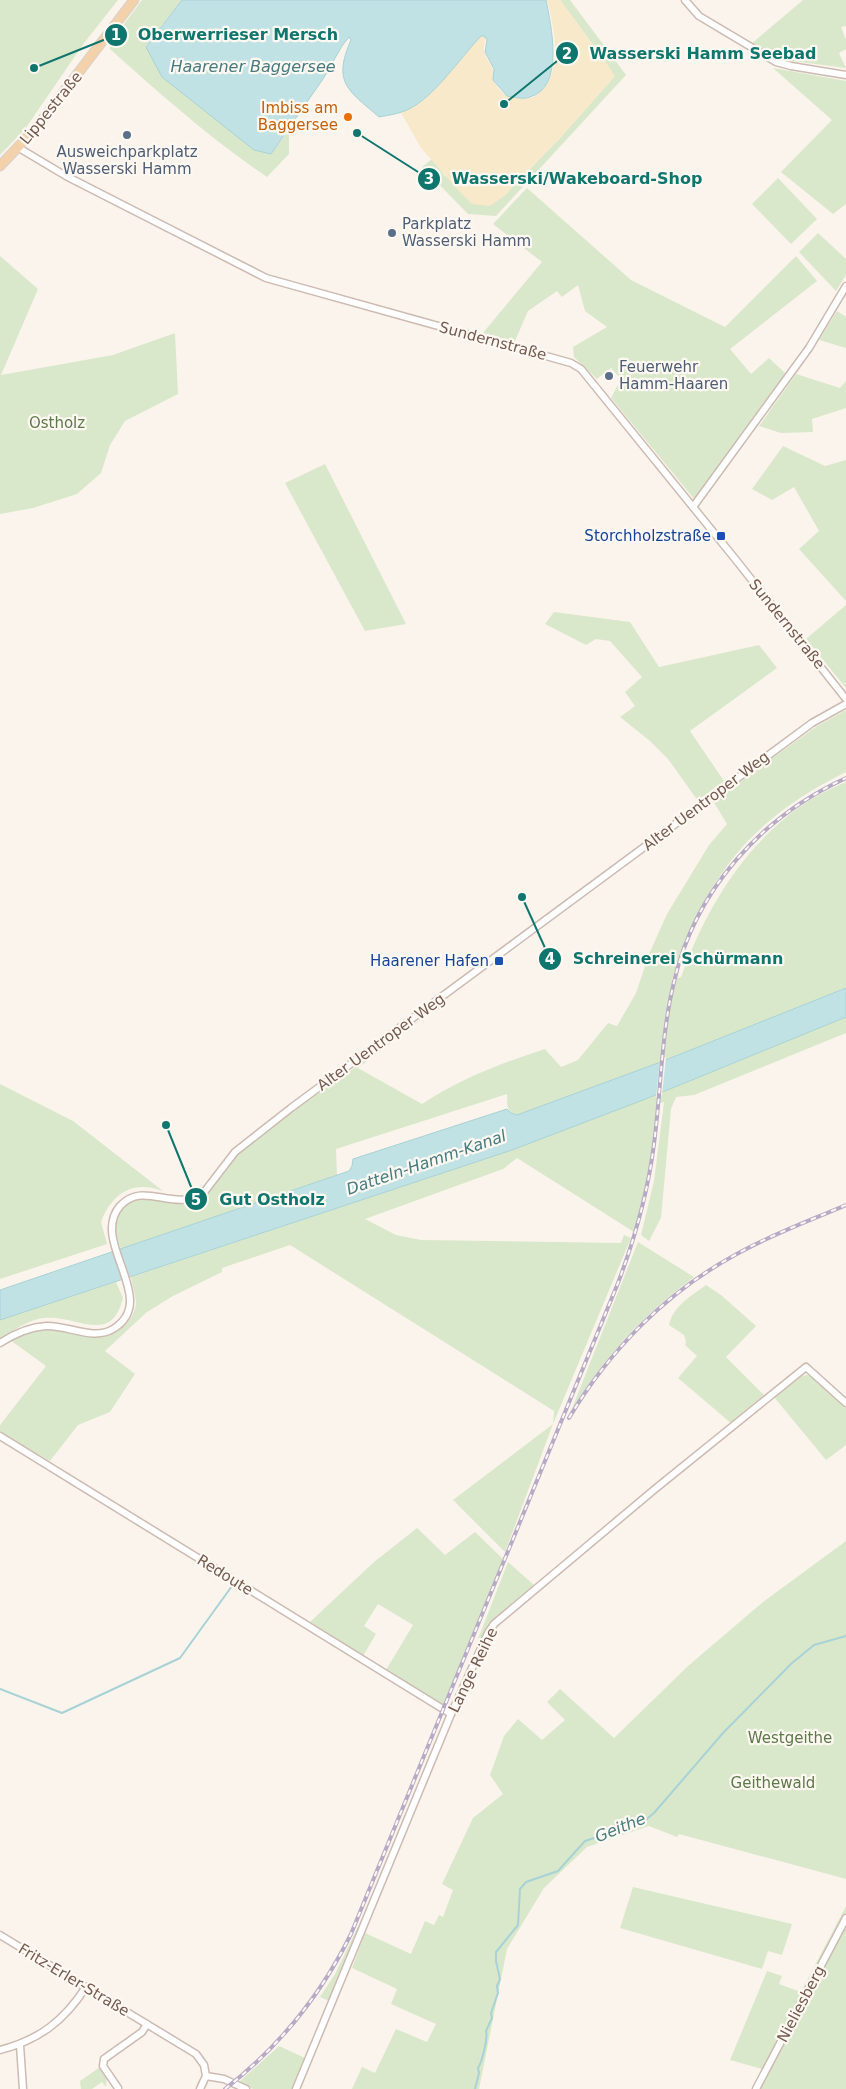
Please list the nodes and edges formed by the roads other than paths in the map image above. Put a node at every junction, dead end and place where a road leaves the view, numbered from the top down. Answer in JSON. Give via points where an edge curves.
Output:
{"nodes":[{"id":1,"x":134,"y":0,"type":"edge"},
{"id":2,"x":685,"y":0,"type":"edge"},
{"id":3,"x":846,"y":75,"type":"edge"},
{"id":4,"x":19,"y":148,"type":"junction"},
{"id":5,"x":0,"y":166,"type":"edge"},
{"id":6,"x":846,"y":286,"type":"edge"},
{"id":7,"x":693,"y":507,"type":"junction"},
{"id":8,"x":846,"y":699,"type":"edge"},
{"id":9,"x":846,"y":704,"type":"edge"},
{"id":10,"x":0,"y":1343,"type":"edge"},
{"id":11,"x":846,"y":1403,"type":"edge"},
{"id":12,"x":0,"y":1436,"type":"edge"},
{"id":13,"x":451,"y":1714,"type":"junction"},
{"id":14,"x":846,"y":1918,"type":"edge"},
{"id":15,"x":0,"y":1935,"type":"edge"},
{"id":16,"x":86,"y":1987,"type":"junction"},
{"id":17,"x":147,"y":2024,"type":"junction"},
{"id":18,"x":20,"y":2045,"type":"junction"},
{"id":19,"x":0,"y":2050,"type":"edge"},
{"id":20,"x":206,"y":2076,"type":"junction"},
{"id":21,"x":118,"y":2088,"type":"edge"},
{"id":22,"x":23,"y":2089,"type":"edge"},
{"id":23,"x":200,"y":2089,"type":"edge"},
{"id":24,"x":246,"y":2089,"type":"edge"},
{"id":25,"x":296,"y":2089,"type":"edge"},
{"id":26,"x":756,"y":2089,"type":"edge"}],
"edges":[{"from":1,"to":4,"type":"main road","name":"Lippestraße"},
{"from":2,"to":3,"type":"street","via":[[699,16],[776,62]]},
{"from":4,"to":5,"type":"main road","name":"Lippestraße"},
{"from":4,"to":7,"type":"street","name":"Sundernstraße","via":[[266,278],[571,363],[581,369]]},
{"from":6,"to":7,"type":"street","via":[[809,348]]},
{"from":7,"to":8,"type":"street","name":"Sundernstraße"},
{"from":9,"to":10,"type":"street","name":"Alter Uentroper Weg","via":[[812,724],[292,1108],[235,1152],[200,1196],[180,1201],[136,1196],[124,1203],[111,1224],[131,1300],[119,1325],[107,1332],[92,1333],[44,1326],[22,1331]]},
{"from":11,"to":13,"type":"street","name":"Lange Reihe","via":[[806,1367],[494,1624]]},
{"from":12,"to":13,"type":"street","name":"Redoute"},
{"from":13,"to":25,"type":"street","name":"Lange Reihe"},
{"from":14,"to":26,"type":"street","name":"Nieliesberg"},
{"from":15,"to":16,"type":"street","name":"Fritz-Erler-Straße"},
{"from":16,"to":17,"type":"street","name":"Fritz-Erler-Straße"},
{"from":16,"to":18,"type":"street","via":[[62,2018]]},
{"from":17,"to":20,"type":"street","name":"Fritz-Erler-Straße","via":[[196,2054],[204,2065]]},
{"from":17,"to":21,"type":"street","name":"Fritz-Erler-Straße","via":[[142,2032],[102,2062]]},
{"from":18,"to":19,"type":"street"},
{"from":18,"to":22,"type":"street"},
{"from":20,"to":23,"type":"street"},
{"from":20,"to":24,"type":"street","via":[[224,2079]]}]}
